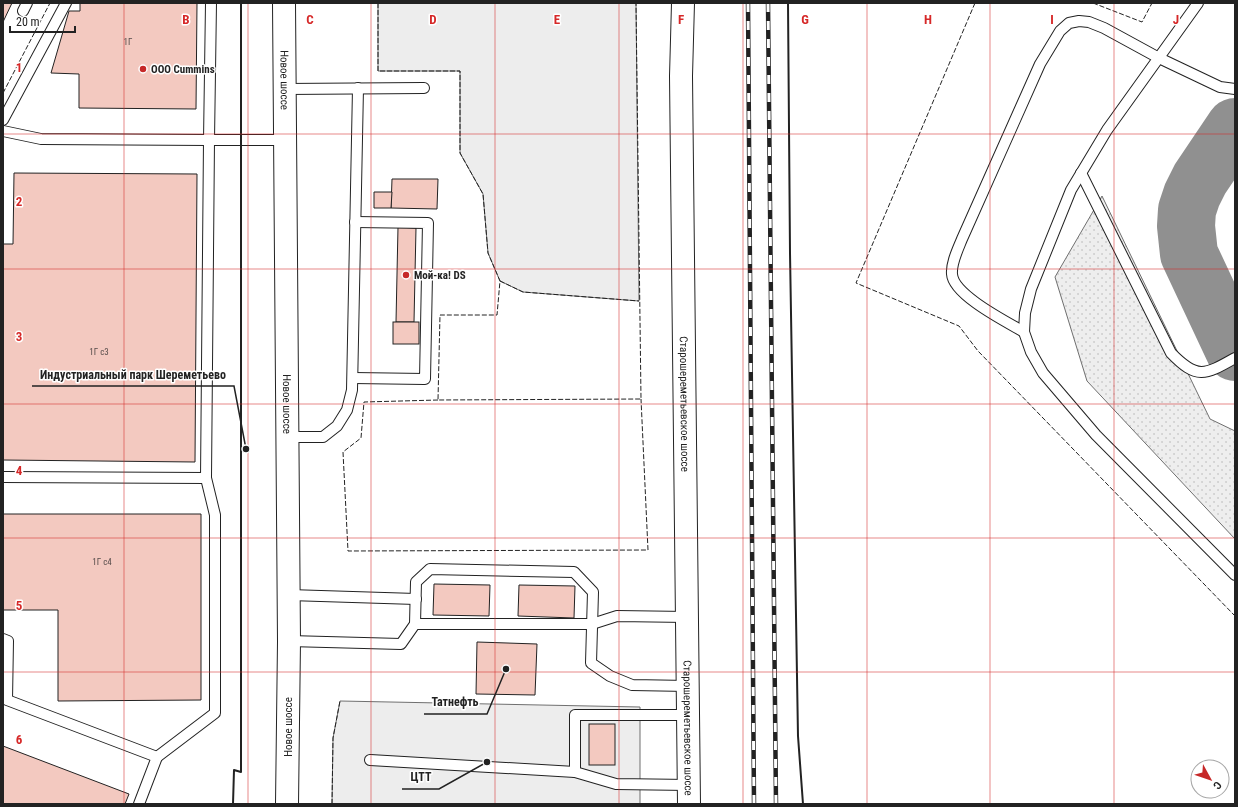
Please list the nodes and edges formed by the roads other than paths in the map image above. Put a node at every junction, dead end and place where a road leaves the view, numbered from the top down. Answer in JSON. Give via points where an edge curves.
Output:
{"nodes":[{"id":1,"x":66,"y":3,"type":"edge"},
{"id":2,"x":211,"y":3,"type":"edge"},
{"id":3,"x":284,"y":3,"type":"edge"},
{"id":4,"x":683,"y":3,"type":"edge"},
{"id":5,"x":1198,"y":3,"type":"edge"},
{"id":6,"x":1159,"y":58,"type":"junction"},
{"id":7,"x":285,"y":88,"type":"junction"},
{"id":8,"x":358,"y":88,"type":"junction"},
{"id":9,"x":424,"y":88,"type":"dead end"},
{"id":10,"x":1235,"y":89,"type":"edge"},
{"id":11,"x":3,"y":120,"type":"edge"},
{"id":12,"x":3,"y":131,"type":"edge"},
{"id":13,"x":209,"y":140,"type":"junction"},
{"id":14,"x":286,"y":140,"type":"junction"},
{"id":15,"x":1081,"y":172,"type":"junction"},
{"id":16,"x":355,"y":222,"type":"junction"},
{"id":17,"x":1024,"y":332,"type":"junction"},
{"id":18,"x":1235,"y":358,"type":"edge"},
{"id":19,"x":353,"y":378,"type":"junction"},
{"id":20,"x":288,"y":437,"type":"junction"},
{"id":21,"x":3,"y":477,"type":"edge"},
{"id":22,"x":206,"y":478,"type":"junction"},
{"id":23,"x":1235,"y":575,"type":"edge"},
{"id":24,"x":289,"y":596,"type":"junction"},
{"id":25,"x":416,"y":599,"type":"junction"},
{"id":26,"x":687,"y":617,"type":"junction"},
{"id":27,"x":414,"y":624,"type":"junction"},
{"id":28,"x":592,"y":624,"type":"junction"},
{"id":29,"x":3,"y":639,"type":"edge"},
{"id":30,"x":289,"y":641,"type":"junction"},
{"id":31,"x":688,"y":686,"type":"junction"},
{"id":32,"x":688,"y":715,"type":"junction"},
{"id":33,"x":157,"y":756,"type":"junction"},
{"id":34,"x":370,"y":760,"type":"dead end"},
{"id":35,"x":575,"y":772,"type":"junction"},
{"id":36,"x":689,"y":794,"type":"edge"},
{"id":37,"x":139,"y":804,"type":"edge"},
{"id":38,"x":287,"y":804,"type":"edge"}],
"edges":[{"from":1,"to":11,"type":"lane"},
{"from":2,"to":13,"type":"lane"},
{"from":3,"to":7,"type":"main road","name":"Новое шоссе"},
{"from":4,"to":26,"type":"main road","name":"Старошереметьевское шоссе","via":[[681,76]]},
{"from":5,"to":6,"type":"lane"},
{"from":6,"to":10,"type":"lane","via":[[1220,87]]},
{"from":6,"to":15,"type":"lane","via":[[1107,130]]},
{"from":6,"to":17,"type":"lane","via":[[1104,28],[1079,21],[1070,23],[1060,31],[1040,64],[962,239],[952,274],[954,284],[971,300]]},
{"from":7,"to":8,"type":"lane"},
{"from":7,"to":14,"type":"main road","name":"Новое шоссе"},
{"from":8,"to":9,"type":"lane"},
{"from":8,"to":16,"type":"lane"},
{"from":12,"to":13,"type":"lane","via":[[40,139]]},
{"from":13,"to":14,"type":"lane"},
{"from":13,"to":22,"type":"lane"},
{"from":14,"to":20,"type":"main road","name":"Новое шоссе"},
{"from":15,"to":17,"type":"lane","via":[[1071,190],[1031,289],[1025,313]]},
{"from":15,"to":18,"type":"lane","via":[[1171,353],[1185,367],[1201,372],[1216,370]]},
{"from":16,"to":19,"type":"lane"},
{"from":16,"to":19,"type":"lane","via":[[428,223],[428,230],[425,379]]},
{"from":17,"to":23,"type":"lane","via":[[1031,352],[1043,373],[1096,435]]},
{"from":19,"to":20,"type":"lane","via":[[347,410],[337,426],[323,437]]},
{"from":20,"to":24,"type":"main road","name":"Новое шоссе"},
{"from":21,"to":22,"type":"lane"},
{"from":22,"to":33,"type":"lane","via":[[215,515],[215,713]]},
{"from":24,"to":25,"type":"lane"},
{"from":24,"to":30,"type":"main road","name":"Новое шоссе"},
{"from":25,"to":27,"type":"lane"},
{"from":25,"to":28,"type":"lane","via":[[416,582],[430,569],[574,572],[593,592]]},
{"from":26,"to":28,"type":"lane","via":[[617,616]]},
{"from":26,"to":31,"type":"main road","name":"Старошереметьевское шоссе"},
{"from":27,"to":28,"type":"lane"},
{"from":27,"to":30,"type":"lane","via":[[401,644]]},
{"from":28,"to":31,"type":"lane","via":[[591,663],[610,676],[632,685]]},
{"from":29,"to":33,"type":"lane","via":[[8,641],[7,700]]},
{"from":30,"to":38,"type":"main road","name":"Новое шоссе"},
{"from":31,"to":32,"type":"main road","name":"Старошереметьевское шоссе"},
{"from":32,"to":35,"type":"lane","via":[[575,715]]},
{"from":32,"to":36,"type":"main road","name":"Старошереметьевское шоссе"},
{"from":33,"to":37,"type":"lane"},
{"from":34,"to":35,"type":"lane"},
{"from":35,"to":36,"type":"lane","via":[[616,784]]}]}
